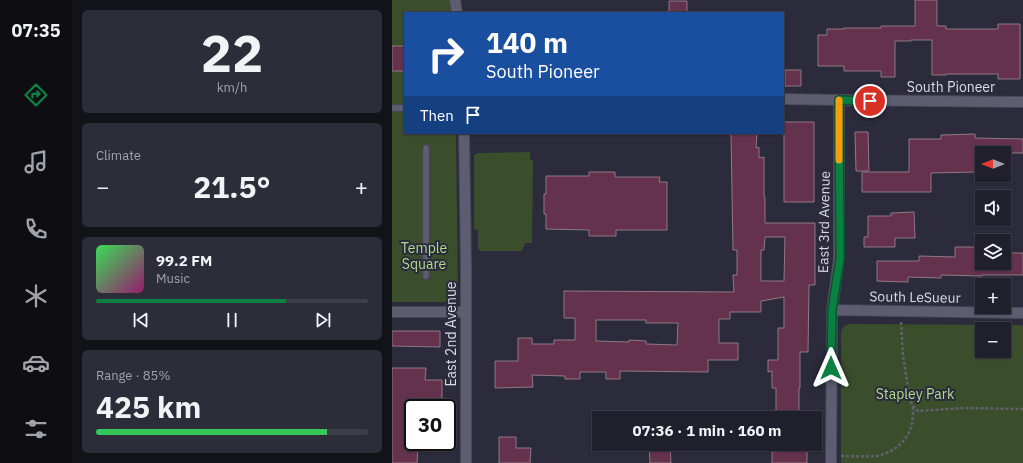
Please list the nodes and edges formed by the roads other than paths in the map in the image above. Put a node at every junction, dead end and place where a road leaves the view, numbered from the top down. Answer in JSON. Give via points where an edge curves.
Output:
{"nodes":[{"id":1,"x":456,"y":0,"type":"edge"},
{"id":2,"x":457,"y":12,"type":"edge"},
{"id":3,"x":784,"y":99,"type":"edge"},
{"id":4,"x":839,"y":100,"type":"junction"},
{"id":5,"x":1023,"y":102,"type":"edge"},
{"id":6,"x":392,"y":108,"type":"edge"},
{"id":7,"x":404,"y":108,"type":"edge"},
{"id":8,"x":464,"y":134,"type":"edge"},
{"id":9,"x":426,"y":148,"type":"dead end"},
{"id":10,"x":426,"y":276,"type":"dead end"},
{"id":11,"x":832,"y":310,"type":"junction"},
{"id":12,"x":392,"y":312,"type":"edge"},
{"id":13,"x":465,"y":312,"type":"junction"},
{"id":14,"x":1023,"y":312,"type":"edge"},
{"id":15,"x":831,"y":459,"type":"edge"},
{"id":16,"x":466,"y":463,"type":"edge"}],
"edges":[{"from":1,"to":2,"type":"street"},
{"from":3,"to":4,"type":"street","name":"South Pioneer"},
{"from":4,"to":5,"type":"street","name":"South Pioneer"},
{"from":4,"to":11,"type":"street","name":"East 3rd Avenue","via":[[840,259]]},
{"from":6,"to":7,"type":"lane"},
{"from":8,"to":13,"type":"street","name":"East 2nd Avenue"},
{"from":9,"to":10,"type":"lane"},
{"from":11,"to":14,"type":"street","name":"South LeSueur"},
{"from":11,"to":15,"type":"street","name":"East 3rd Avenue"},
{"from":12,"to":13,"type":"street"},
{"from":13,"to":16,"type":"street","name":"East 2nd Avenue"}]}
